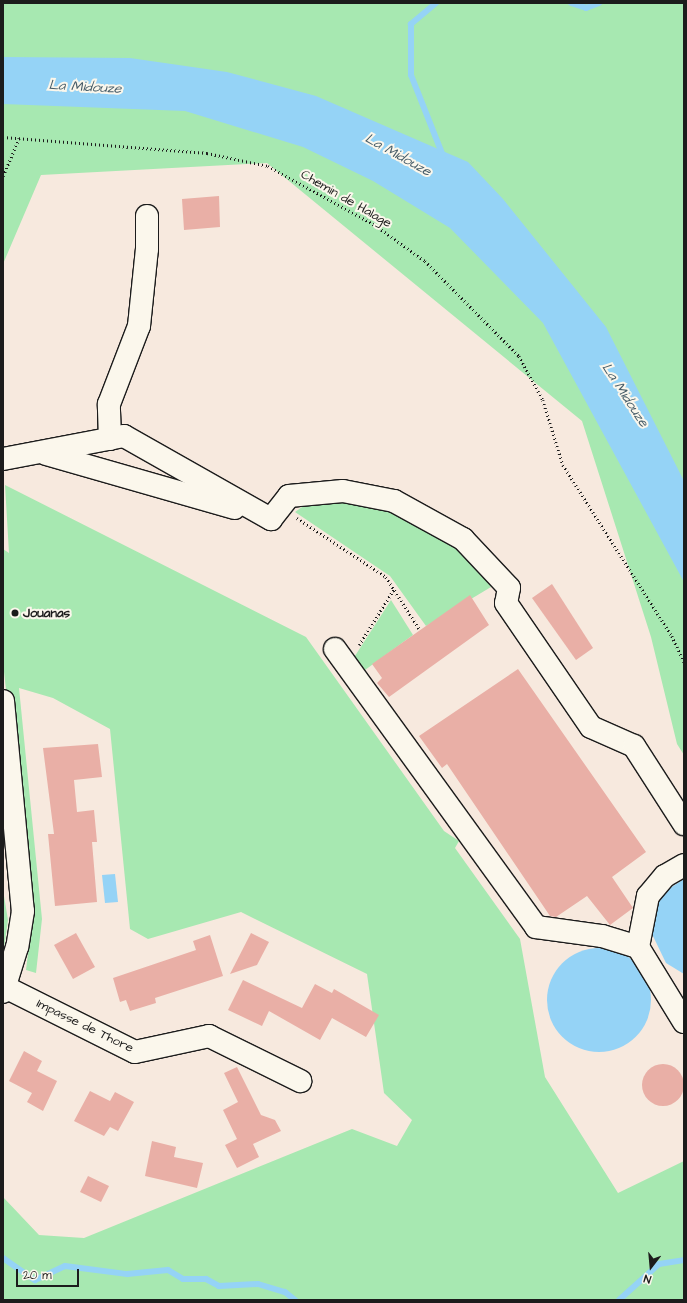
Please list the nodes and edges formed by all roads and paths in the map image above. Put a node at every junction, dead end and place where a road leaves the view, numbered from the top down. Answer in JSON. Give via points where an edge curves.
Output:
{"nodes":[{"id":1,"x":3,"y":137,"type":"edge"},
{"id":2,"x":19,"y":138,"type":"junction"},
{"id":3,"x":3,"y":176,"type":"edge"},
{"id":4,"x":147,"y":216,"type":"dead end"},
{"id":5,"x":110,"y":439,"type":"junction"},
{"id":6,"x":40,"y":452,"type":"junction"},
{"id":7,"x":3,"y":459,"type":"edge"},
{"id":8,"x":294,"y":517,"type":"dead end"},
{"id":9,"x":271,"y":519,"type":"junction"},
{"id":10,"x":394,"y":589,"type":"junction"},
{"id":11,"x":420,"y":630,"type":"dead end"},
{"id":12,"x":345,"y":650,"type":"joint"},
{"id":13,"x":684,"y":662,"type":"edge"},
{"id":14,"x":3,"y":701,"type":"edge"},
{"id":15,"x":684,"y":824,"type":"edge"},
{"id":16,"x":10,"y":849,"type":"edge"},
{"id":17,"x":684,"y":865,"type":"edge"},
{"id":18,"x":638,"y":947,"type":"junction"},
{"id":19,"x":4,"y":989,"type":"edge"},
{"id":20,"x":684,"y":1022,"type":"edge"},
{"id":21,"x":300,"y":1081,"type":"dead end"}],
"edges":[{"from":1,"to":2,"type":"path","name":"Chemin de Halage"},
{"from":2,"to":3,"type":"path"},
{"from":2,"to":13,"type":"path","name":"Chemin de Halage","via":[[207,153],[268,166],[375,225],[425,261],[519,356],[542,400],[563,465],[672,636]]},
{"from":4,"to":5,"type":"street","via":[[147,249],[139,326],[109,404]]},
{"from":5,"to":6,"type":"street"},
{"from":5,"to":9,"type":"street","via":[[124,436]]},
{"from":6,"to":7,"type":"street"},
{"from":6,"to":9,"type":"street"},
{"from":8,"to":10,"type":"path","via":[[386,576]]},
{"from":9,"to":15,"type":"street","via":[[289,496],[343,491],[394,501],[463,538],[509,588],[506,603],[591,727],[634,746]]},
{"from":10,"to":11,"type":"path"},
{"from":10,"to":12,"type":"path"},
{"from":12,"to":18,"type":"street","via":[[536,928],[602,936]]},
{"from":14,"to":16,"type":"street"},
{"from":16,"to":19,"type":"street","via":[[23,911],[17,947]]},
{"from":17,"to":18,"type":"street","via":[[665,876],[648,896]]},
{"from":18,"to":20,"type":"street"},
{"from":19,"to":21,"type":"street","name":"Impasse de Thore","via":[[135,1052],[209,1036]]}]}
